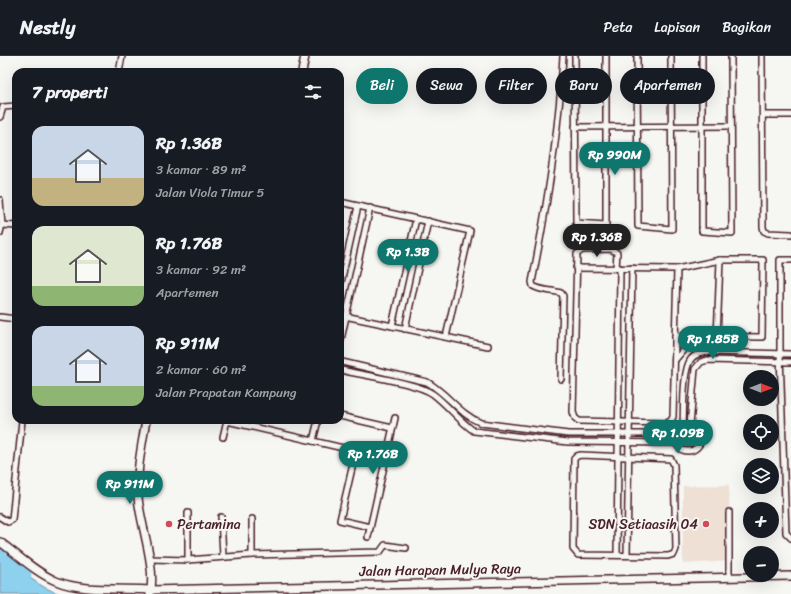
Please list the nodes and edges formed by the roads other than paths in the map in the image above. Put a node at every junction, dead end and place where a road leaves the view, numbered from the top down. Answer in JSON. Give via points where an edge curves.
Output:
{"nodes":[{"id":1,"x":122,"y":56,"type":"edge"},
{"id":2,"x":305,"y":56,"type":"edge"},
{"id":3,"x":563,"y":56,"type":"edge"},
{"id":4,"x":575,"y":56,"type":"edge"},
{"id":5,"x":606,"y":56,"type":"edge"},
{"id":6,"x":637,"y":56,"type":"edge"},
{"id":7,"x":670,"y":56,"type":"edge"},
{"id":8,"x":702,"y":56,"type":"edge"},
{"id":9,"x":731,"y":56,"type":"edge"},
{"id":10,"x":762,"y":56,"type":"edge"},
{"id":11,"x":120,"y":68,"type":"edge"},
{"id":12,"x":303,"y":68,"type":"edge"},
{"id":13,"x":12,"y":106,"type":"edge"},
{"id":14,"x":763,"y":115,"type":"junction"},
{"id":15,"x":791,"y":115,"type":"edge"},
{"id":16,"x":0,"y":117,"type":"edge"},
{"id":17,"x":638,"y":126,"type":"junction"},
{"id":18,"x":671,"y":126,"type":"junction"},
{"id":19,"x":702,"y":126,"type":"junction"},
{"id":20,"x":731,"y":126,"type":"junction"},
{"id":21,"x":575,"y":127,"type":"junction"},
{"id":22,"x":606,"y":127,"type":"junction"},
{"id":23,"x":0,"y":200,"type":"edge"},
{"id":24,"x":344,"y":203,"type":"edge"},
{"id":25,"x":358,"y":206,"type":"junction"},
{"id":26,"x":370,"y":208,"type":"junction"},
{"id":27,"x":416,"y":219,"type":"junction"},
{"id":28,"x":428,"y":221,"type":"junction"},
{"id":29,"x":2,"y":225,"type":"junction"},
{"id":30,"x":12,"y":226,"type":"edge"},
{"id":31,"x":0,"y":233,"type":"edge"},
{"id":32,"x":791,"y":234,"type":"edge"},
{"id":33,"x":720,"y":260,"type":"junction"},
{"id":34,"x":791,"y":260,"type":"edge"},
{"id":35,"x":576,"y":268,"type":"junction"},
{"id":36,"x":618,"y":268,"type":"junction"},
{"id":37,"x":632,"y":268,"type":"junction"},
{"id":38,"x":344,"y":269,"type":"edge"},
{"id":39,"x":677,"y":269,"type":"junction"},
{"id":40,"x":346,"y":316,"type":"junction"},
{"id":41,"x":0,"y":317,"type":"edge"},
{"id":42,"x":12,"y":318,"type":"edge"},
{"id":43,"x":344,"y":325,"type":"edge"},
{"id":44,"x":392,"y":326,"type":"junction"},
{"id":45,"x":405,"y":329,"type":"junction"},
{"id":46,"x":675,"y":336,"type":"junction"},
{"id":47,"x":446,"y":337,"type":"junction"},
{"id":48,"x":699,"y":337,"type":"junction"},
{"id":49,"x":717,"y":338,"type":"junction"},
{"id":50,"x":488,"y":346,"type":"dead end"},
{"id":51,"x":780,"y":354,"type":"junction"},
{"id":52,"x":791,"y":354,"type":"edge"},
{"id":53,"x":674,"y":360,"type":"junction"},
{"id":54,"x":344,"y":361,"type":"edge"},
{"id":55,"x":781,"y":362,"type":"junction"},
{"id":56,"x":791,"y":362,"type":"edge"},
{"id":57,"x":344,"y":371,"type":"edge"},
{"id":58,"x":561,"y":379,"type":"dead end"},
{"id":59,"x":344,"y":417,"type":"edge"},
{"id":60,"x":395,"y":418,"type":"dead end"},
{"id":61,"x":619,"y":422,"type":"junction"},
{"id":62,"x":629,"y":422,"type":"junction"},
{"id":63,"x":22,"y":424,"type":"edge"},
{"id":64,"x":145,"y":424,"type":"edge"},
{"id":65,"x":226,"y":424,"type":"edge"},
{"id":66,"x":240,"y":424,"type":"edge"},
{"id":67,"x":317,"y":424,"type":"edge"},
{"id":68,"x":690,"y":425,"type":"junction"},
{"id":69,"x":683,"y":426,"type":"junction"},
{"id":70,"x":392,"y":428,"type":"junction"},
{"id":71,"x":568,"y":434,"type":"junction"},
{"id":72,"x":675,"y":434,"type":"junction"},
{"id":73,"x":619,"y":435,"type":"junction"},
{"id":74,"x":629,"y":435,"type":"junction"},
{"id":75,"x":223,"y":437,"type":"dead end"},
{"id":76,"x":313,"y":441,"type":"junction"},
{"id":77,"x":568,"y":442,"type":"junction"},
{"id":78,"x":619,"y":443,"type":"junction"},
{"id":79,"x":629,"y":443,"type":"junction"},
{"id":80,"x":675,"y":443,"type":"junction"},
{"id":81,"x":356,"y":451,"type":"junction"},
{"id":82,"x":618,"y":456,"type":"junction"},
{"id":83,"x":628,"y":456,"type":"junction"},
{"id":84,"x":386,"y":458,"type":"junction"},
{"id":85,"x":729,"y":512,"type":"dead end"},
{"id":86,"x":188,"y":513,"type":"dead end"},
{"id":87,"x":0,"y":517,"type":"edge"},
{"id":88,"x":221,"y":517,"type":"dead end"},
{"id":89,"x":252,"y":519,"type":"dead end"},
{"id":90,"x":370,"y":527,"type":"junction"},
{"id":91,"x":368,"y":536,"type":"dead end"},
{"id":92,"x":791,"y":538,"type":"edge"},
{"id":93,"x":0,"y":542,"type":"edge"},
{"id":94,"x":406,"y":548,"type":"dead end"},
{"id":95,"x":252,"y":555,"type":"junction"},
{"id":96,"x":617,"y":555,"type":"junction"},
{"id":97,"x":627,"y":555,"type":"junction"},
{"id":98,"x":223,"y":556,"type":"junction"},
{"id":99,"x":150,"y":559,"type":"junction"},
{"id":100,"x":188,"y":560,"type":"junction"},
{"id":101,"x":791,"y":576,"type":"edge"},
{"id":102,"x":729,"y":577,"type":"junction"},
{"id":103,"x":150,"y":592,"type":"edge"}],
"edges":[{"from":1,"to":11,"type":"street"},
{"from":2,"to":12,"type":"street"},
{"from":3,"to":58,"type":"street","via":[[555,151],[532,282],[537,288],[555,291],[563,296]]},
{"from":4,"to":21,"type":"street"},
{"from":5,"to":22,"type":"street"},
{"from":6,"to":17,"type":"street"},
{"from":7,"to":18,"type":"street"},
{"from":8,"to":19,"type":"street"},
{"from":9,"to":20,"type":"street"},
{"from":10,"to":14,"type":"street"},
{"from":13,"to":16,"type":"street","via":[[3,107]]},
{"from":14,"to":15,"type":"street"},
{"from":14,"to":32,"type":"street","via":[[763,227],[768,233]]},
{"from":17,"to":18,"type":"street"},
{"from":17,"to":18,"type":"street","via":[[638,226],[672,229]]},
{"from":17,"to":22,"type":"street"},
{"from":18,"to":19,"type":"street"},
{"from":19,"to":20,"type":"street"},
{"from":19,"to":20,"type":"street","via":[[702,231],[732,233]]},
{"from":21,"to":22,"type":"street"},
{"from":21,"to":22,"type":"street","via":[[576,223],[606,225]]},
{"from":23,"to":29,"type":"street"},
{"from":24,"to":25,"type":"street"},
{"from":25,"to":26,"type":"street"},
{"from":25,"to":38,"type":"street"},
{"from":26,"to":27,"type":"street"},
{"from":26,"to":40,"type":"street"},
{"from":27,"to":28,"type":"street"},
{"from":27,"to":44,"type":"street"},
{"from":28,"to":45,"type":"street"},
{"from":28,"to":47,"type":"street","via":[[470,231]]},
{"from":29,"to":30,"type":"street"},
{"from":29,"to":31,"type":"street"},
{"from":33,"to":39,"type":"street"},
{"from":33,"to":49,"type":"street"},
{"from":33,"to":49,"type":"street","via":[[763,260],[763,336]]},
{"from":34,"to":51,"type":"street","via":[[780,260]]},
{"from":35,"to":36,"type":"street"},
{"from":35,"to":36,"type":"street","via":[[579,251],[611,249],[617,253]]},
{"from":35,"to":61,"type":"street","via":[[573,412],[579,421]]},
{"from":36,"to":37,"type":"street"},
{"from":36,"to":61,"type":"street"},
{"from":37,"to":39,"type":"street"},
{"from":37,"to":62,"type":"street"},
{"from":39,"to":46,"type":"street"},
{"from":40,"to":43,"type":"street"},
{"from":40,"to":44,"type":"street"},
{"from":41,"to":42,"type":"street"},
{"from":44,"to":45,"type":"street"},
{"from":45,"to":47,"type":"street"},
{"from":46,"to":48,"type":"street"},
{"from":46,"to":53,"type":"street"},
{"from":47,"to":50,"type":"street"},
{"from":48,"to":49,"type":"street"},
{"from":48,"to":53,"type":"street"},
{"from":51,"to":52,"type":"street"},
{"from":51,"to":55,"type":"street"},
{"from":51,"to":69,"type":"street","via":[[698,353],[691,360],[687,370]]},
{"from":53,"to":62,"type":"street","via":[[673,417],[670,422]]},
{"from":54,"to":71,"type":"street","via":[[427,382],[438,388],[469,418],[481,423]]},
{"from":55,"to":56,"type":"street"},
{"from":55,"to":68,"type":"street","via":[[701,362],[695,369]]},
{"from":55,"to":92,"type":"street","via":[[786,533]]},
{"from":57,"to":77,"type":"street","via":[[432,393],[474,431]]},
{"from":59,"to":70,"type":"street"},
{"from":60,"to":70,"type":"street"},
{"from":61,"to":62,"type":"street"},
{"from":61,"to":73,"type":"street"},
{"from":62,"to":74,"type":"street"},
{"from":63,"to":87,"type":"street","via":[[12,520],[8,522]]},
{"from":64,"to":99,"type":"street","via":[[140,456],[138,496]]},
{"from":65,"to":75,"type":"street"},
{"from":66,"to":76,"type":"street"},
{"from":67,"to":76,"type":"street"},
{"from":68,"to":69,"type":"street"},
{"from":68,"to":80,"type":"street","via":[[698,430],[701,439],[698,447],[690,452],[681,450]]},
{"from":69,"to":72,"type":"street"},
{"from":70,"to":84,"type":"street"},
{"from":71,"to":73,"type":"street"},
{"from":71,"to":77,"type":"street"},
{"from":72,"to":74,"type":"street"},
{"from":72,"to":80,"type":"street"},
{"from":73,"to":74,"type":"street"},
{"from":73,"to":78,"type":"street"},
{"from":74,"to":79,"type":"street"},
{"from":76,"to":81,"type":"street"},
{"from":77,"to":78,"type":"street"},
{"from":78,"to":79,"type":"street"},
{"from":78,"to":82,"type":"street"},
{"from":79,"to":80,"type":"street"},
{"from":79,"to":83,"type":"street"},
{"from":81,"to":84,"type":"street"},
{"from":81,"to":90,"type":"street","via":[[340,520]]},
{"from":82,"to":83,"type":"street"},
{"from":82,"to":96,"type":"street"},
{"from":82,"to":96,"type":"street","via":[[581,455],[574,459],[572,550],[578,555]]},
{"from":83,"to":97,"type":"street"},
{"from":83,"to":97,"type":"street","via":[[671,459],[674,465],[676,549],[674,554],[668,556]]},
{"from":84,"to":90,"type":"street"},
{"from":85,"to":102,"type":"street"},
{"from":86,"to":100,"type":"street"},
{"from":88,"to":98,"type":"street"},
{"from":89,"to":95,"type":"street"},
{"from":90,"to":91,"type":"street"},
{"from":93,"to":103,"type":"street","name":"Jalan Harapan Mulya Raya","via":[[46,576],[57,581],[83,587]]},
{"from":94,"to":95,"type":"street","via":[[385,545],[380,552]]},
{"from":95,"to":98,"type":"street"},
{"from":96,"to":97,"type":"street"},
{"from":98,"to":100,"type":"street"},
{"from":99,"to":100,"type":"street"},
{"from":99,"to":103,"type":"street"},
{"from":101,"to":102,"type":"street","name":"Jalan Harapan Mulya Raya"},
{"from":102,"to":103,"type":"street","name":"Jalan Harapan Mulya Raya"}]}
